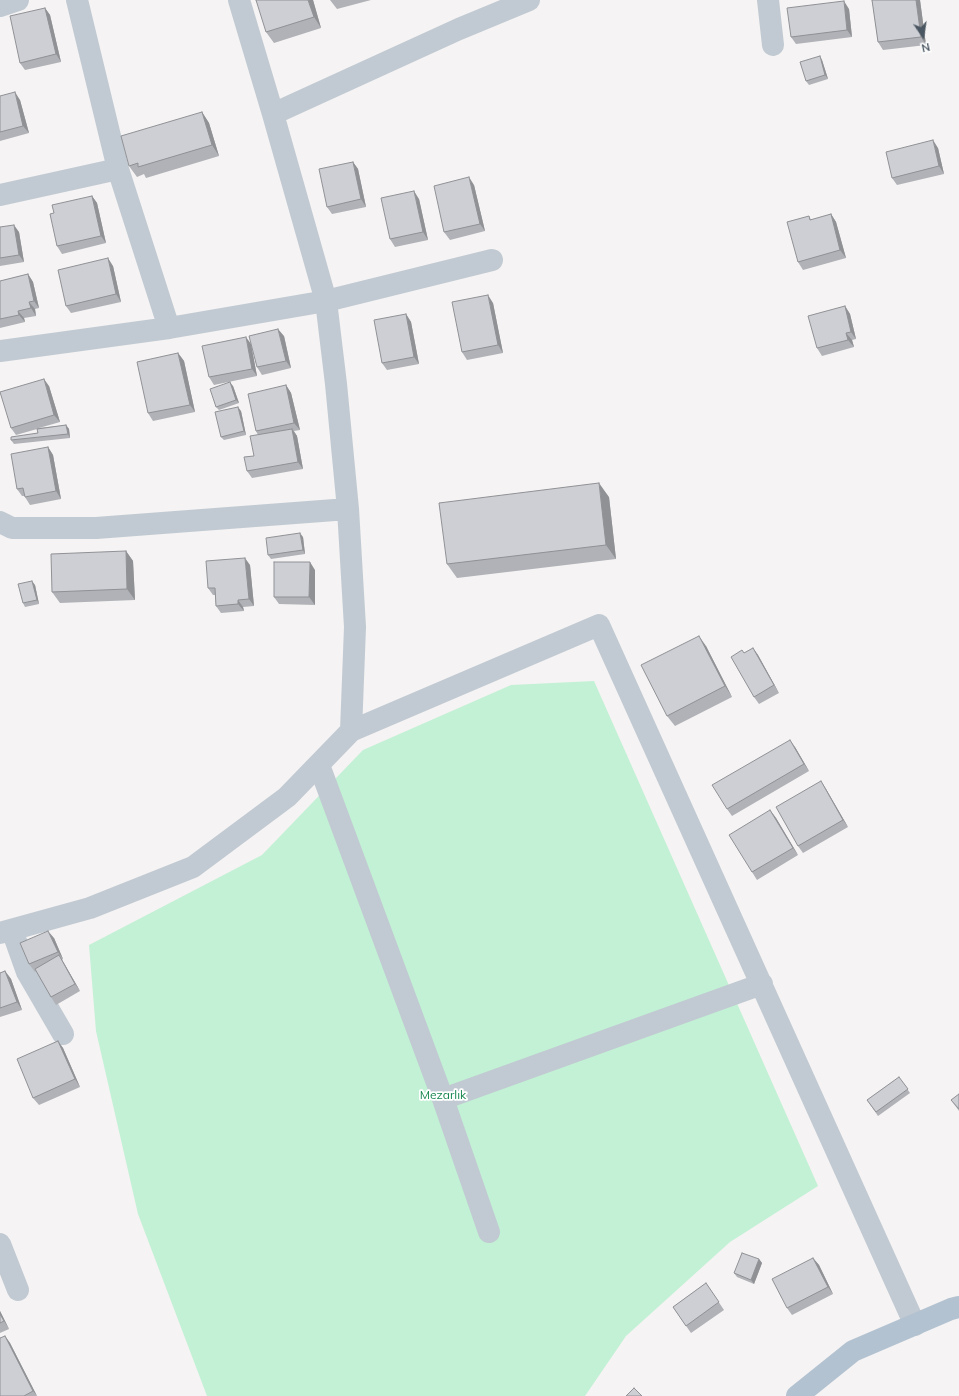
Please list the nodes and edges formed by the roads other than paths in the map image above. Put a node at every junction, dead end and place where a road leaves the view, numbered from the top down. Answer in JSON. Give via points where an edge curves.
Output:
{"nodes":[{"id":1,"x":18,"y":0,"type":"edge"},
{"id":2,"x":77,"y":0,"type":"edge"},
{"id":3,"x":239,"y":0,"type":"edge"},
{"id":4,"x":529,"y":0,"type":"edge"},
{"id":5,"x":768,"y":0,"type":"edge"},
{"id":6,"x":0,"y":6,"type":"edge"},
{"id":7,"x":773,"y":45,"type":"dead end"},
{"id":8,"x":273,"y":114,"type":"junction"},
{"id":9,"x":118,"y":169,"type":"junction"},
{"id":10,"x":0,"y":195,"type":"edge"},
{"id":11,"x":492,"y":260,"type":"dead end"},
{"id":12,"x":326,"y":300,"type":"junction"},
{"id":13,"x":169,"y":328,"type":"junction"},
{"id":14,"x":0,"y":350,"type":"edge"},
{"id":15,"x":348,"y":509,"type":"junction"},
{"id":16,"x":0,"y":522,"type":"edge"},
{"id":17,"x":351,"y":731,"type":"junction"},
{"id":18,"x":319,"y":764,"type":"junction"},
{"id":19,"x":6,"y":931,"type":"edge"},
{"id":20,"x":762,"y":984,"type":"junction"},
{"id":21,"x":63,"y":1034,"type":"dead end"},
{"id":22,"x":443,"y":1098,"type":"junction"},
{"id":23,"x":489,"y":1232,"type":"dead end"},
{"id":24,"x":0,"y":1244,"type":"edge"},
{"id":25,"x":18,"y":1290,"type":"dead end"},
{"id":26,"x":959,"y":1307,"type":"edge"},
{"id":27,"x":915,"y":1325,"type":"junction"},
{"id":28,"x":797,"y":1396,"type":"edge"}],
"edges":[{"from":1,"to":6,"type":"street"},
{"from":2,"to":9,"type":"street"},
{"from":3,"to":8,"type":"street"},
{"from":4,"to":8,"type":"street"},
{"from":5,"to":7,"type":"street"},
{"from":8,"to":12,"type":"street"},
{"from":9,"to":10,"type":"street"},
{"from":9,"to":13,"type":"street"},
{"from":11,"to":12,"type":"street"},
{"from":12,"to":13,"type":"street"},
{"from":12,"to":15,"type":"street"},
{"from":13,"to":14,"type":"street"},
{"from":15,"to":16,"type":"street","via":[[96,528],[12,528]]},
{"from":15,"to":17,"type":"street","via":[[355,627]]},
{"from":17,"to":18,"type":"street"},
{"from":17,"to":20,"type":"street","via":[[599,625]]},
{"from":18,"to":19,"type":"street","via":[[287,797],[193,867],[90,908]]},
{"from":18,"to":22,"type":"street"},
{"from":19,"to":21,"type":"street"},
{"from":20,"to":22,"type":"street"},
{"from":20,"to":27,"type":"street"},
{"from":22,"to":23,"type":"street"},
{"from":24,"to":25,"type":"street"},
{"from":26,"to":27,"type":"main road"},
{"from":27,"to":28,"type":"main road","via":[[853,1351]]}]}
